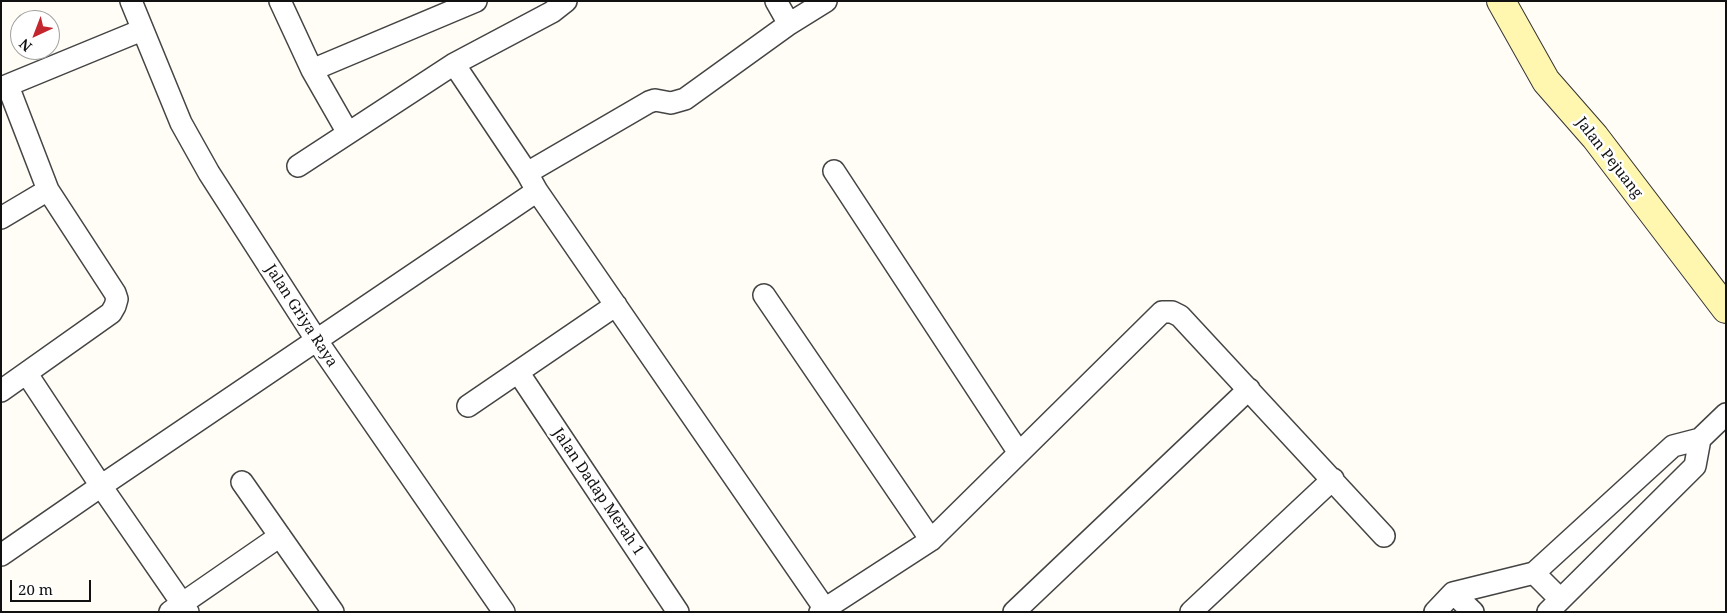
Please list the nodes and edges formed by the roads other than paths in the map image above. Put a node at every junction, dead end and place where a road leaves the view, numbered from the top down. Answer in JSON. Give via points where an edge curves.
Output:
{"nodes":[{"id":1,"x":131,"y":1,"type":"edge"},
{"id":2,"x":280,"y":1,"type":"edge"},
{"id":3,"x":476,"y":1,"type":"edge"},
{"id":4,"x":566,"y":1,"type":"edge"},
{"id":5,"x":776,"y":1,"type":"edge"},
{"id":6,"x":826,"y":1,"type":"edge"},
{"id":7,"x":1501,"y":1,"type":"edge"},
{"id":8,"x":789,"y":24,"type":"junction"},
{"id":9,"x":142,"y":30,"type":"junction"},
{"id":10,"x":454,"y":64,"type":"junction"},
{"id":11,"x":312,"y":70,"type":"junction"},
{"id":12,"x":4,"y":87,"type":"edge"},
{"id":13,"x":348,"y":133,"type":"junction"},
{"id":14,"x":298,"y":166,"type":"dead end"},
{"id":15,"x":834,"y":172,"type":"dead end"},
{"id":16,"x":532,"y":182,"type":"junction"},
{"id":17,"x":48,"y":190,"type":"junction"},
{"id":18,"x":1,"y":218,"type":"edge"},
{"id":19,"x":764,"y":295,"type":"dead end"},
{"id":20,"x":616,"y":305,"type":"junction"},
{"id":21,"x":1726,"y":309,"type":"edge"},
{"id":22,"x":317,"y":341,"type":"junction"},
{"id":23,"x":518,"y":372,"type":"junction"},
{"id":24,"x":27,"y":374,"type":"junction"},
{"id":25,"x":1249,"y":390,"type":"junction"},
{"id":26,"x":1,"y":391,"type":"edge"},
{"id":27,"x":468,"y":406,"type":"dead end"},
{"id":28,"x":1726,"y":414,"type":"edge"},
{"id":29,"x":1700,"y":439,"type":"junction"},
{"id":30,"x":1019,"y":453,"type":"junction"},
{"id":31,"x":1333,"y":479,"type":"junction"},
{"id":32,"x":242,"y":482,"type":"dead end"},
{"id":33,"x":101,"y":486,"type":"junction"},
{"id":34,"x":280,"y":536,"type":"junction"},
{"id":35,"x":1384,"y":536,"type":"dead end"},
{"id":36,"x":931,"y":540,"type":"junction"},
{"id":37,"x":1,"y":555,"type":"edge"},
{"id":38,"x":1534,"y":573,"type":"junction"},
{"id":39,"x":1454,"y":593,"type":"junction"},
{"id":40,"x":1554,"y":605,"type":"edge"},
{"id":41,"x":180,"y":609,"type":"edge"},
{"id":42,"x":824,"y":611,"type":"edge"},
{"id":43,"x":332,"y":612,"type":"edge"},
{"id":44,"x":504,"y":612,"type":"edge"},
{"id":45,"x":678,"y":612,"type":"edge"},
{"id":46,"x":1014,"y":612,"type":"edge"},
{"id":47,"x":1191,"y":612,"type":"edge"},
{"id":48,"x":1434,"y":612,"type":"edge"},
{"id":49,"x":1473,"y":612,"type":"edge"}],
"edges":[{"from":1,"to":9,"type":"street","name":"Jalan Griya Raya"},
{"from":2,"to":11,"type":"street"},
{"from":3,"to":11,"type":"street"},
{"from":4,"to":10,"type":"street","via":[[552,12]]},
{"from":5,"to":8,"type":"street"},
{"from":6,"to":8,"type":"street"},
{"from":7,"to":21,"type":"street","name":"Jalan Pejuang","via":[[1546,81],[1595,137]]},
{"from":8,"to":16,"type":"street","via":[[685,98],[671,103],[649,102]]},
{"from":9,"to":12,"type":"street"},
{"from":9,"to":22,"type":"street","name":"Jalan Griya Raya","via":[[182,123],[208,173]]},
{"from":10,"to":13,"type":"street"},
{"from":10,"to":16,"type":"street"},
{"from":11,"to":13,"type":"street"},
{"from":12,"to":17,"type":"street"},
{"from":13,"to":14,"type":"street"},
{"from":15,"to":30,"type":"street"},
{"from":16,"to":20,"type":"street"},
{"from":16,"to":22,"type":"street"},
{"from":17,"to":18,"type":"street"},
{"from":17,"to":24,"type":"street","via":[[117,299],[111,313]]},
{"from":19,"to":36,"type":"street"},
{"from":20,"to":23,"type":"street"},
{"from":20,"to":42,"type":"street"},
{"from":22,"to":33,"type":"street"},
{"from":22,"to":44,"type":"street","name":"Jalan Griya Raya"},
{"from":23,"to":27,"type":"street"},
{"from":23,"to":45,"type":"street","name":"Jalan Dadap Merah 1"},
{"from":24,"to":26,"type":"street"},
{"from":24,"to":33,"type":"street"},
{"from":25,"to":30,"type":"street","via":[[1180,316],[1162,312]]},
{"from":25,"to":31,"type":"street"},
{"from":25,"to":46,"type":"street"},
{"from":28,"to":29,"type":"street"},
{"from":29,"to":38,"type":"street","via":[[1673,446]]},
{"from":29,"to":40,"type":"street","via":[[1695,466]]},
{"from":30,"to":36,"type":"street"},
{"from":31,"to":35,"type":"street"},
{"from":31,"to":47,"type":"street"},
{"from":32,"to":34,"type":"street"},
{"from":33,"to":37,"type":"street"},
{"from":33,"to":41,"type":"street"},
{"from":34,"to":41,"type":"street"},
{"from":34,"to":43,"type":"street"},
{"from":36,"to":42,"type":"street"},
{"from":38,"to":39,"type":"street"},
{"from":38,"to":40,"type":"street"},
{"from":39,"to":48,"type":"street"},
{"from":39,"to":49,"type":"street"}]}
